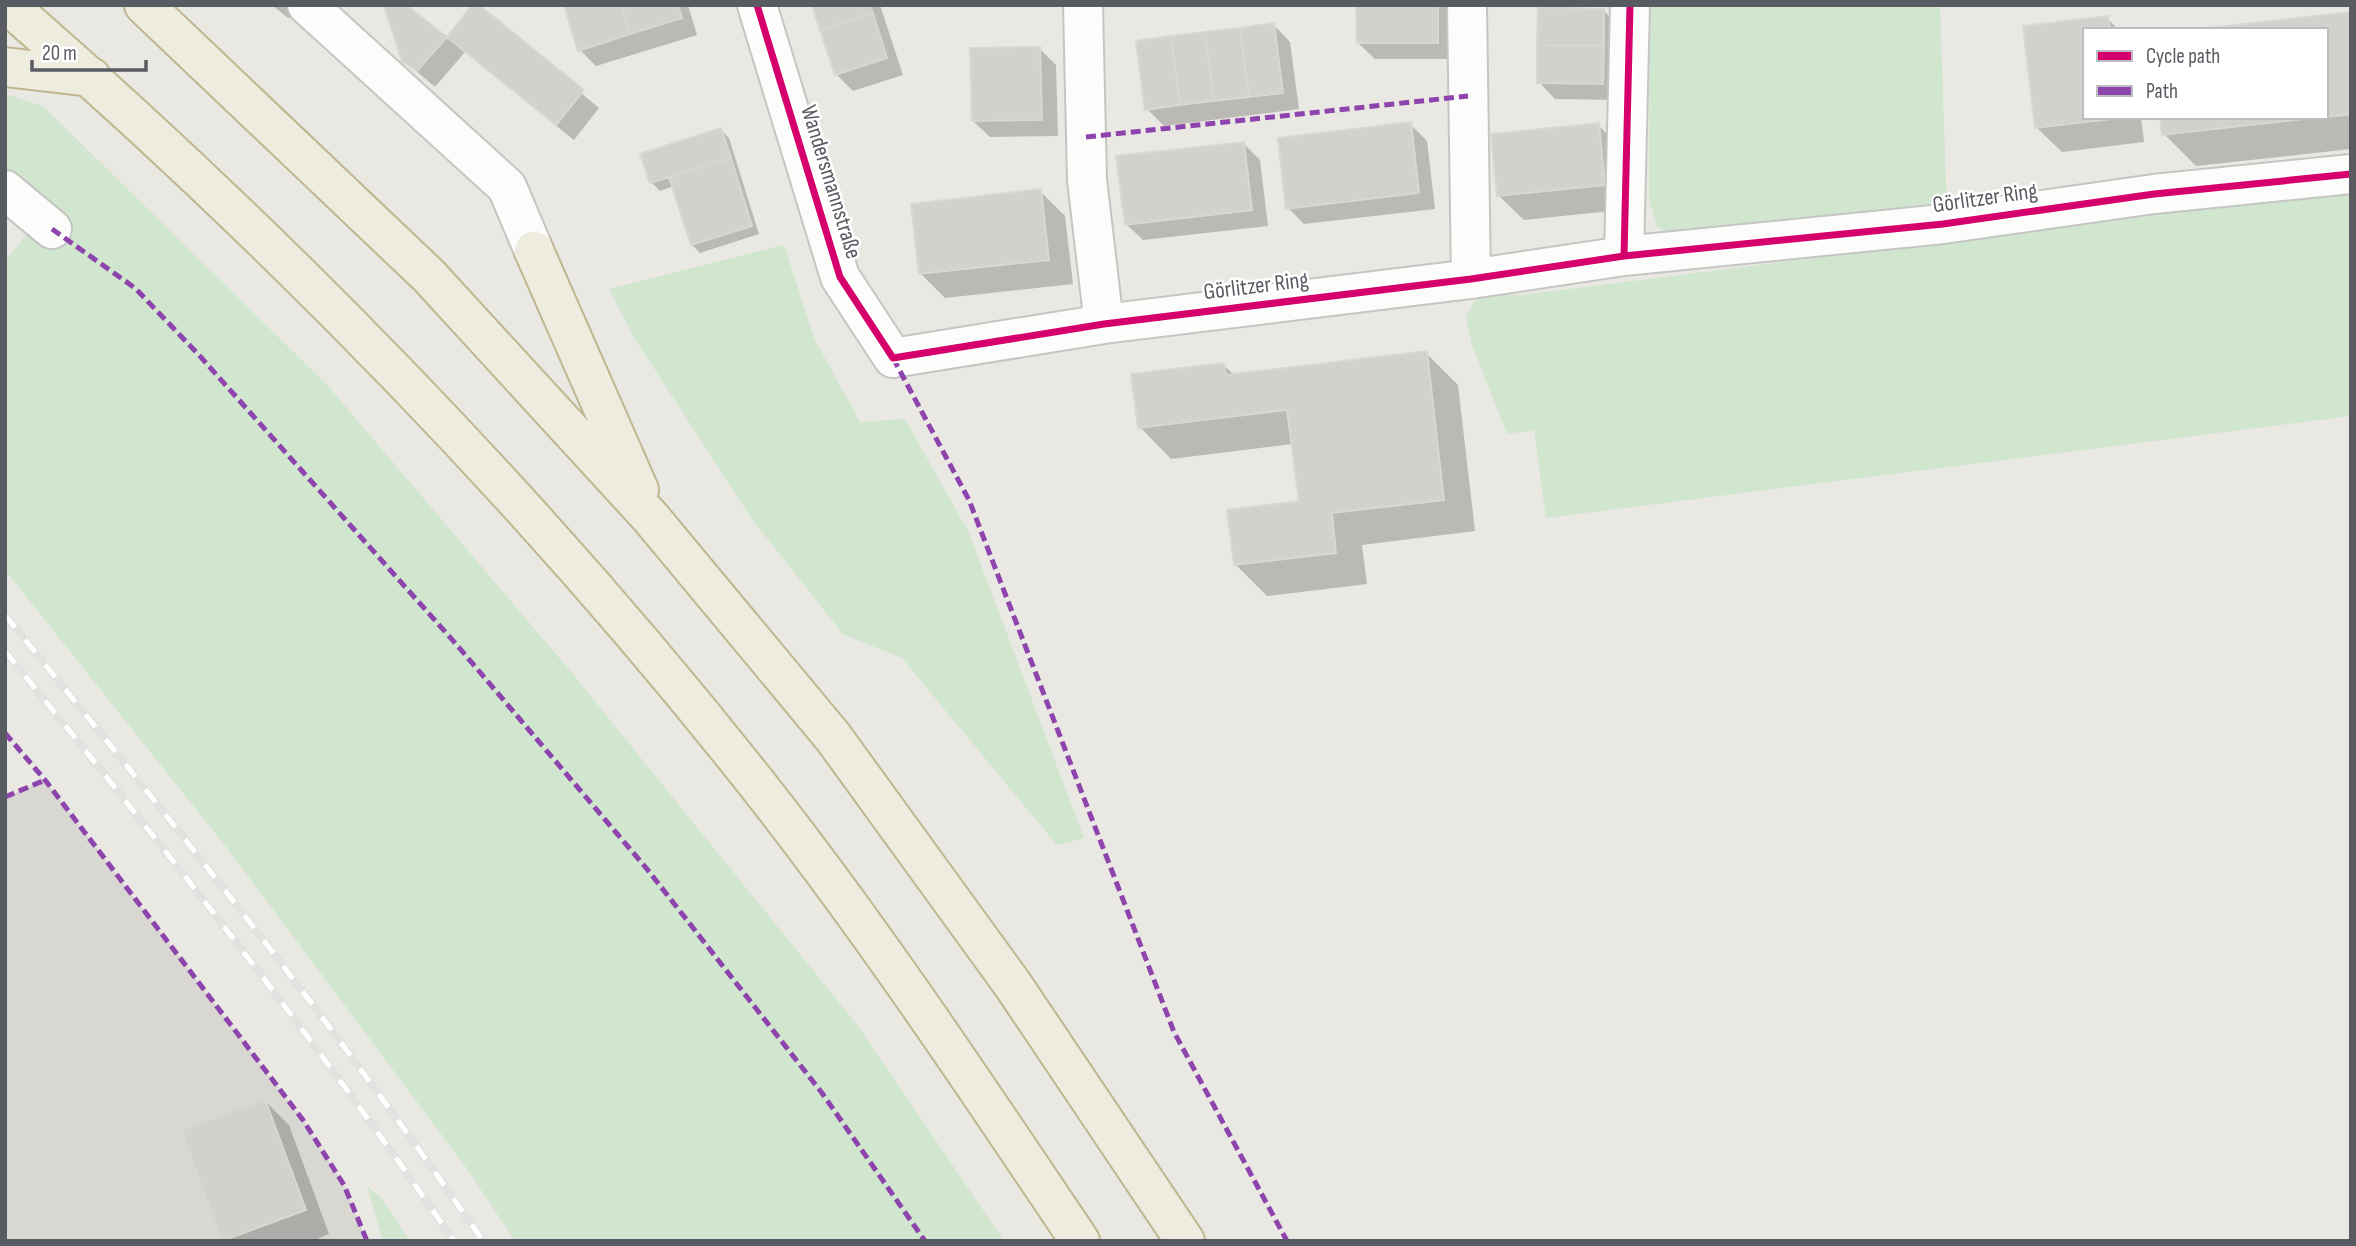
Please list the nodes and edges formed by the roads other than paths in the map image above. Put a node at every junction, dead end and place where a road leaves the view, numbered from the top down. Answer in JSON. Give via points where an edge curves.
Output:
{"nodes":[{"id":1,"x":8,"y":5,"type":"edge"},
{"id":2,"x":144,"y":5,"type":"edge"},
{"id":3,"x":307,"y":5,"type":"edge"},
{"id":4,"x":757,"y":5,"type":"edge"},
{"id":5,"x":1083,"y":5,"type":"edge"},
{"id":6,"x":1467,"y":5,"type":"edge"},
{"id":7,"x":1630,"y":5,"type":"edge"},
{"id":8,"x":5,"y":67,"type":"edge"},
{"id":9,"x":91,"y":77,"type":"junction"},
{"id":10,"x":2351,"y":174,"type":"edge"},
{"id":11,"x":5,"y":190,"type":"edge"},
{"id":12,"x":52,"y":229,"type":"dead end"},
{"id":13,"x":534,"y":251,"type":"joint"},
{"id":14,"x":1624,"y":256,"type":"junction"},
{"id":15,"x":1471,"y":279,"type":"junction"},
{"id":16,"x":1104,"y":324,"type":"junction"},
{"id":17,"x":893,"y":358,"type":"joint"},
{"id":18,"x":651,"y":518,"type":"junction"},
{"id":19,"x":1080,"y":1241,"type":"edge"},
{"id":20,"x":1185,"y":1241,"type":"edge"}],
"edges":[{"from":1,"to":9,"type":"highway"},
{"from":2,"to":18,"type":"highway","via":[[429,276]]},
{"from":3,"to":13,"type":"street","via":[[507,187]]},
{"from":4,"to":17,"type":"street","name":"Wandersmannstraße","via":[[840,277]]},
{"from":5,"to":16,"type":"street","via":[[1087,180]]},
{"from":6,"to":15,"type":"street"},
{"from":7,"to":14,"type":"street"},
{"from":8,"to":9,"type":"highway"},
{"from":9,"to":19,"type":"highway","via":[[361,337],[581,572],[762,790],[949,1046]]},
{"from":10,"to":14,"type":"street","name":"Görlitzer Ring","via":[[2154,194],[1943,224]]},
{"from":11,"to":12,"type":"street"},
{"from":13,"to":18,"type":"highway"},
{"from":14,"to":15,"type":"street","name":"Görlitzer Ring"},
{"from":15,"to":16,"type":"street","name":"Görlitzer Ring"},
{"from":16,"to":17,"type":"street","name":"Görlitzer Ring"},
{"from":18,"to":20,"type":"highway","via":[[833,737],[1013,985]]}]}
